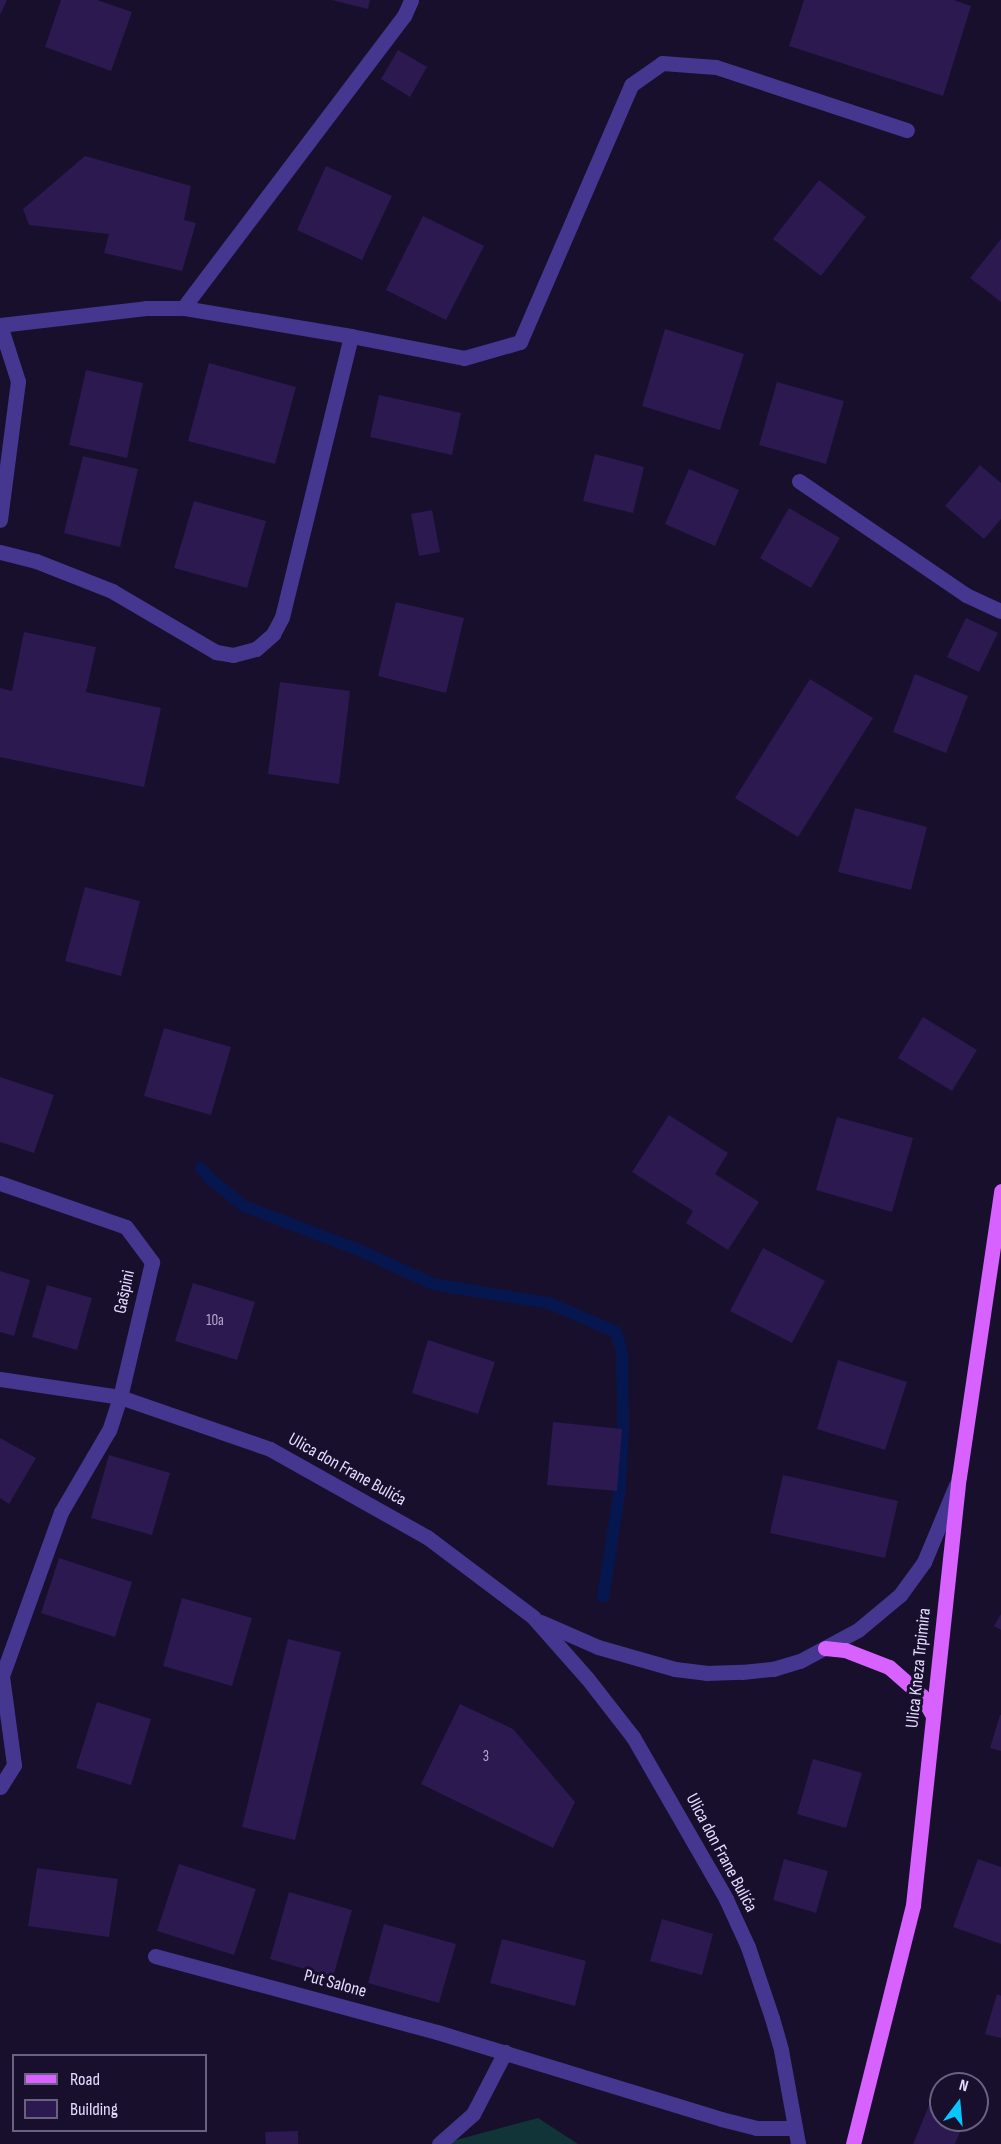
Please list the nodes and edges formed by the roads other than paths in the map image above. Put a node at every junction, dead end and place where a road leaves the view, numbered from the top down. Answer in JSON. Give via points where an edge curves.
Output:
{"nodes":[{"id":1,"x":411,"y":0,"type":"edge"},
{"id":2,"x":907,"y":130,"type":"dead end"},
{"id":3,"x":183,"y":308,"type":"junction"},
{"id":4,"x":0,"y":325,"type":"edge"},
{"id":5,"x":351,"y":336,"type":"junction"},
{"id":6,"x":799,"y":481,"type":"dead end"},
{"id":7,"x":0,"y":520,"type":"edge"},
{"id":8,"x":0,"y":552,"type":"edge"},
{"id":9,"x":1001,"y":611,"type":"edge"},
{"id":10,"x":0,"y":1183,"type":"edge"},
{"id":11,"x":1001,"y":1191,"type":"edge"},
{"id":12,"x":0,"y":1379,"type":"edge"},
{"id":13,"x":120,"y":1396,"type":"junction"},
{"id":14,"x":959,"y":1477,"type":"junction"},
{"id":15,"x":533,"y":1617,"type":"junction"},
{"id":16,"x":825,"y":1648,"type":"junction"},
{"id":17,"x":933,"y":1716,"type":"junction"},
{"id":18,"x":0,"y":1786,"type":"edge"},
{"id":19,"x":155,"y":1956,"type":"dead end"},
{"id":20,"x":505,"y":2052,"type":"junction"},
{"id":21,"x":797,"y":2136,"type":"edge"},
{"id":22,"x":440,"y":2144,"type":"edge"},
{"id":23,"x":853,"y":2144,"type":"edge"}],
"edges":[{"from":1,"to":3,"type":"street","via":[[404,16]]},
{"from":2,"to":5,"type":"street","via":[[716,67],[662,63],[631,85],[520,342],[464,358]]},
{"from":3,"to":4,"type":"street","via":[[146,308]]},
{"from":3,"to":5,"type":"street"},
{"from":4,"to":7,"type":"street","via":[[18,381]]},
{"from":5,"to":8,"type":"street","via":[[282,617],[273,634],[256,649],[233,655],[216,651],[112,591],[36,561]]},
{"from":6,"to":9,"type":"street","via":[[966,596]]},
{"from":10,"to":13,"type":"street","name":"Gašpini","via":[[126,1227],[152,1262]]},
{"from":11,"to":14,"type":"main road","name":"Ulica Kneza Trpimira"},
{"from":12,"to":13,"type":"street","name":"Ulica don Frane Bulića"},
{"from":13,"to":15,"type":"street","name":"Ulica don Frane Bulića","via":[[270,1449],[427,1537]]},
{"from":13,"to":18,"type":"street","via":[[109,1430],[61,1512],[2,1676],[14,1765]]},
{"from":14,"to":16,"type":"street","name":"Ulica don Frane Bulića","via":[[912,1581],[884,1611]]},
{"from":14,"to":17,"type":"main road","name":"Ulica Kneza Trpimira"},
{"from":15,"to":16,"type":"street","name":"Ulica don Frane Bulića","via":[[569,1636],[633,1658],[706,1673],[773,1669]]},
{"from":15,"to":21,"type":"street","name":"Ulica don Frane Bulića","via":[[633,1737],[726,1899],[748,1947],[772,2018]]},
{"from":16,"to":17,"type":"main road","via":[[845,1650],[889,1667],[922,1696]]},
{"from":17,"to":23,"type":"main road","name":"Ulica Kneza Trpimira","via":[[913,1905]]},
{"from":19,"to":20,"type":"street","name":"Put Salone"},
{"from":20,"to":21,"type":"street","name":"Put Salone","via":[[747,2126]]},
{"from":20,"to":22,"type":"street","via":[[473,2114]]}]}
